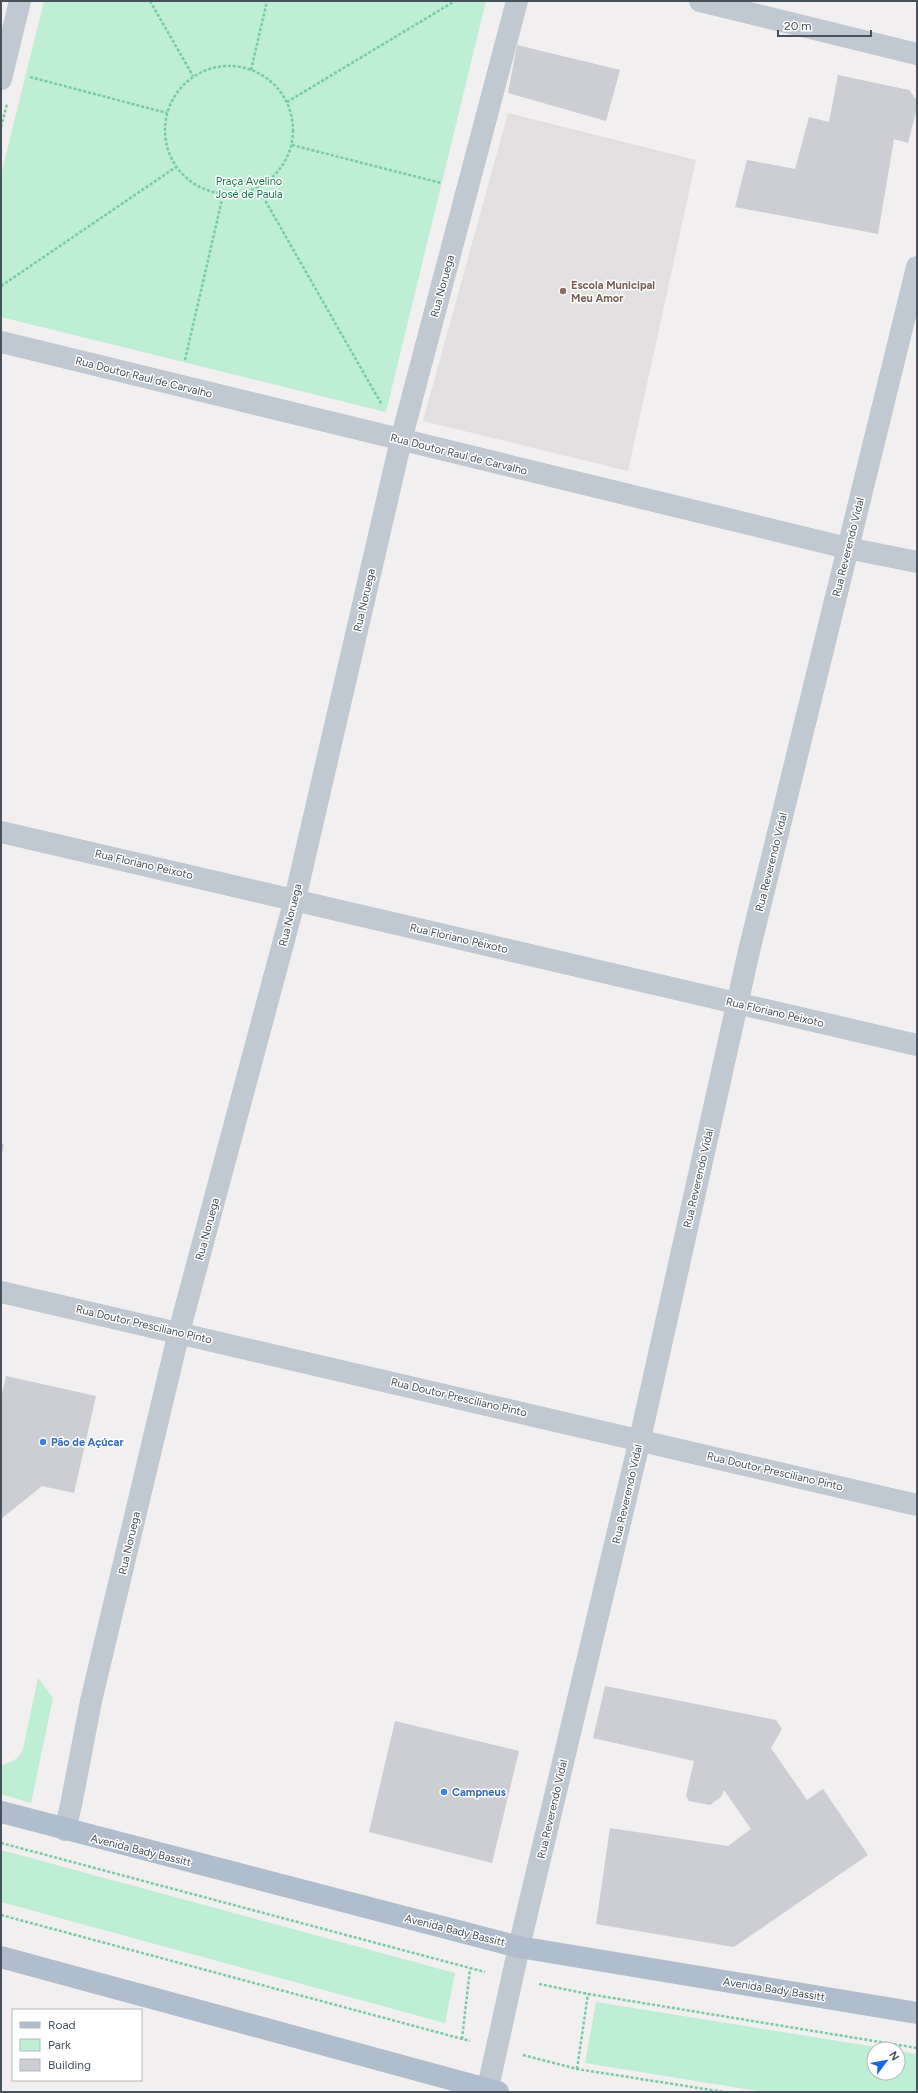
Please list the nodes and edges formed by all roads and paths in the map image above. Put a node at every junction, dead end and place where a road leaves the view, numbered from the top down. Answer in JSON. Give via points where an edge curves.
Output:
{"nodes":[{"id":1,"x":20,"y":1,"type":"edge"},
{"id":2,"x":150,"y":1,"type":"edge"},
{"id":3,"x":267,"y":1,"type":"edge"},
{"id":4,"x":455,"y":1,"type":"edge"},
{"id":5,"x":517,"y":1,"type":"edge"},
{"id":6,"x":700,"y":1,"type":"edge"},
{"id":7,"x":917,"y":54,"type":"edge"},
{"id":8,"x":251,"y":70,"type":"junction"},
{"id":9,"x":193,"y":76,"type":"junction"},
{"id":10,"x":12,"y":77,"type":"edge"},
{"id":11,"x":287,"y":102,"type":"junction"},
{"id":12,"x":167,"y":113,"type":"junction"},
{"id":13,"x":292,"y":144,"type":"junction"},
{"id":14,"x":176,"y":167,"type":"junction"},
{"id":15,"x":446,"y":184,"type":"dead end"},
{"id":16,"x":258,"y":188,"type":"junction"},
{"id":17,"x":223,"y":195,"type":"junction"},
{"id":18,"x":917,"y":267,"type":"edge"},
{"id":19,"x":1,"y":286,"type":"edge"},
{"id":20,"x":1,"y":342,"type":"edge"},
{"id":21,"x":184,"y":365,"type":"dead end"},
{"id":22,"x":402,"y":440,"type":"junction"},
{"id":23,"x":847,"y":548,"type":"junction"},
{"id":24,"x":917,"y":562,"type":"edge"},
{"id":25,"x":1,"y":832,"type":"edge"},
{"id":26,"x":295,"y":899,"type":"junction"},
{"id":27,"x":737,"y":1003,"type":"junction"},
{"id":28,"x":917,"y":1045,"type":"edge"},
{"id":29,"x":1,"y":1292,"type":"edge"},
{"id":30,"x":180,"y":1332,"type":"junction"},
{"id":31,"x":640,"y":1439,"type":"junction"},
{"id":32,"x":917,"y":1505,"type":"edge"},
{"id":33,"x":1,"y":1812,"type":"edge"},
{"id":34,"x":65,"y":1830,"type":"junction"},
{"id":35,"x":1,"y":1915,"type":"edge"},
{"id":36,"x":519,"y":1947,"type":"junction"},
{"id":37,"x":1,"y":1957,"type":"edge"},
{"id":38,"x":470,"y":1969,"type":"dead end"},
{"id":39,"x":588,"y":1994,"type":"dead end"},
{"id":40,"x":917,"y":2013,"type":"edge"},
{"id":41,"x":462,"y":2038,"type":"junction"},
{"id":42,"x":497,"y":2048,"type":"junction"},
{"id":43,"x":577,"y":2069,"type":"junction"},
{"id":44,"x":491,"y":2091,"type":"edge"},
{"id":45,"x":724,"y":2092,"type":"edge"}],
"edges":[{"from":1,"to":10,"type":"street"},
{"from":2,"to":9,"type":"path"},
{"from":3,"to":8,"type":"path"},
{"from":4,"to":11,"type":"path"},
{"from":5,"to":22,"type":"street","name":"Rua Noruega"},
{"from":6,"to":7,"type":"street"},
{"from":8,"to":9,"type":"path","via":[[237,66],[222,66]]},
{"from":8,"to":11,"type":"path","via":[[272,83]]},
{"from":9,"to":12,"type":"path","via":[[176,92]]},
{"from":10,"to":12,"type":"path"},
{"from":11,"to":13,"type":"path","via":[[293,123]]},
{"from":12,"to":14,"type":"path","via":[[164,135],[170,158]]},
{"from":13,"to":15,"type":"path"},
{"from":13,"to":16,"type":"path","via":[[280,171]]},
{"from":14,"to":17,"type":"path","via":[[197,186]]},
{"from":14,"to":19,"type":"path"},
{"from":16,"to":17,"type":"path"},
{"from":16,"to":22,"type":"path"},
{"from":17,"to":21,"type":"path"},
{"from":18,"to":23,"type":"street","name":"Rua Reverendo Vidal"},
{"from":20,"to":22,"type":"street","name":"Rua Doutor Raul de Carvalho"},
{"from":22,"to":23,"type":"street","name":"Rua Doutor Raul de Carvalho"},
{"from":22,"to":26,"type":"street","name":"Rua Noruega"},
{"from":23,"to":24,"type":"street","name":"Rua Doutor Raul de Carvalho"},
{"from":23,"to":27,"type":"street","name":"Rua Reverendo Vidal"},
{"from":25,"to":26,"type":"street","name":"Rua Floriano Peixoto"},
{"from":26,"to":27,"type":"street","name":"Rua Floriano Peixoto"},
{"from":26,"to":30,"type":"street","name":"Rua Noruega"},
{"from":27,"to":28,"type":"street","name":"Rua Floriano Peixoto"},
{"from":27,"to":31,"type":"street","name":"Rua Reverendo Vidal"},
{"from":29,"to":30,"type":"street","name":"Rua Doutor Presciliano Pinto"},
{"from":30,"to":31,"type":"street","name":"Rua Doutor Presciliano Pinto"},
{"from":30,"to":34,"type":"street","name":"Rua Noruega","via":[[91,1701]]},
{"from":31,"to":32,"type":"street","name":"Rua Doutor Presciliano Pinto"},
{"from":31,"to":36,"type":"street","name":"Rua Reverendo Vidal"},
{"from":33,"to":34,"type":"main road","name":"Avenida Bady Bassitt"},
{"from":34,"to":36,"type":"main road","name":"Avenida Bady Bassitt"},
{"from":35,"to":41,"type":"path"},
{"from":36,"to":40,"type":"main road","name":"Avenida Bady Bassitt"},
{"from":36,"to":42,"type":"street","name":"Rua Reverendo Vidal"},
{"from":37,"to":44,"type":"main road"},
{"from":38,"to":41,"type":"path"},
{"from":39,"to":43,"type":"path"},
{"from":41,"to":42,"type":"path"},
{"from":42,"to":43,"type":"path"},
{"from":42,"to":44,"type":"street","name":"Rua Reverendo Vidal"},
{"from":43,"to":45,"type":"path"}]}
